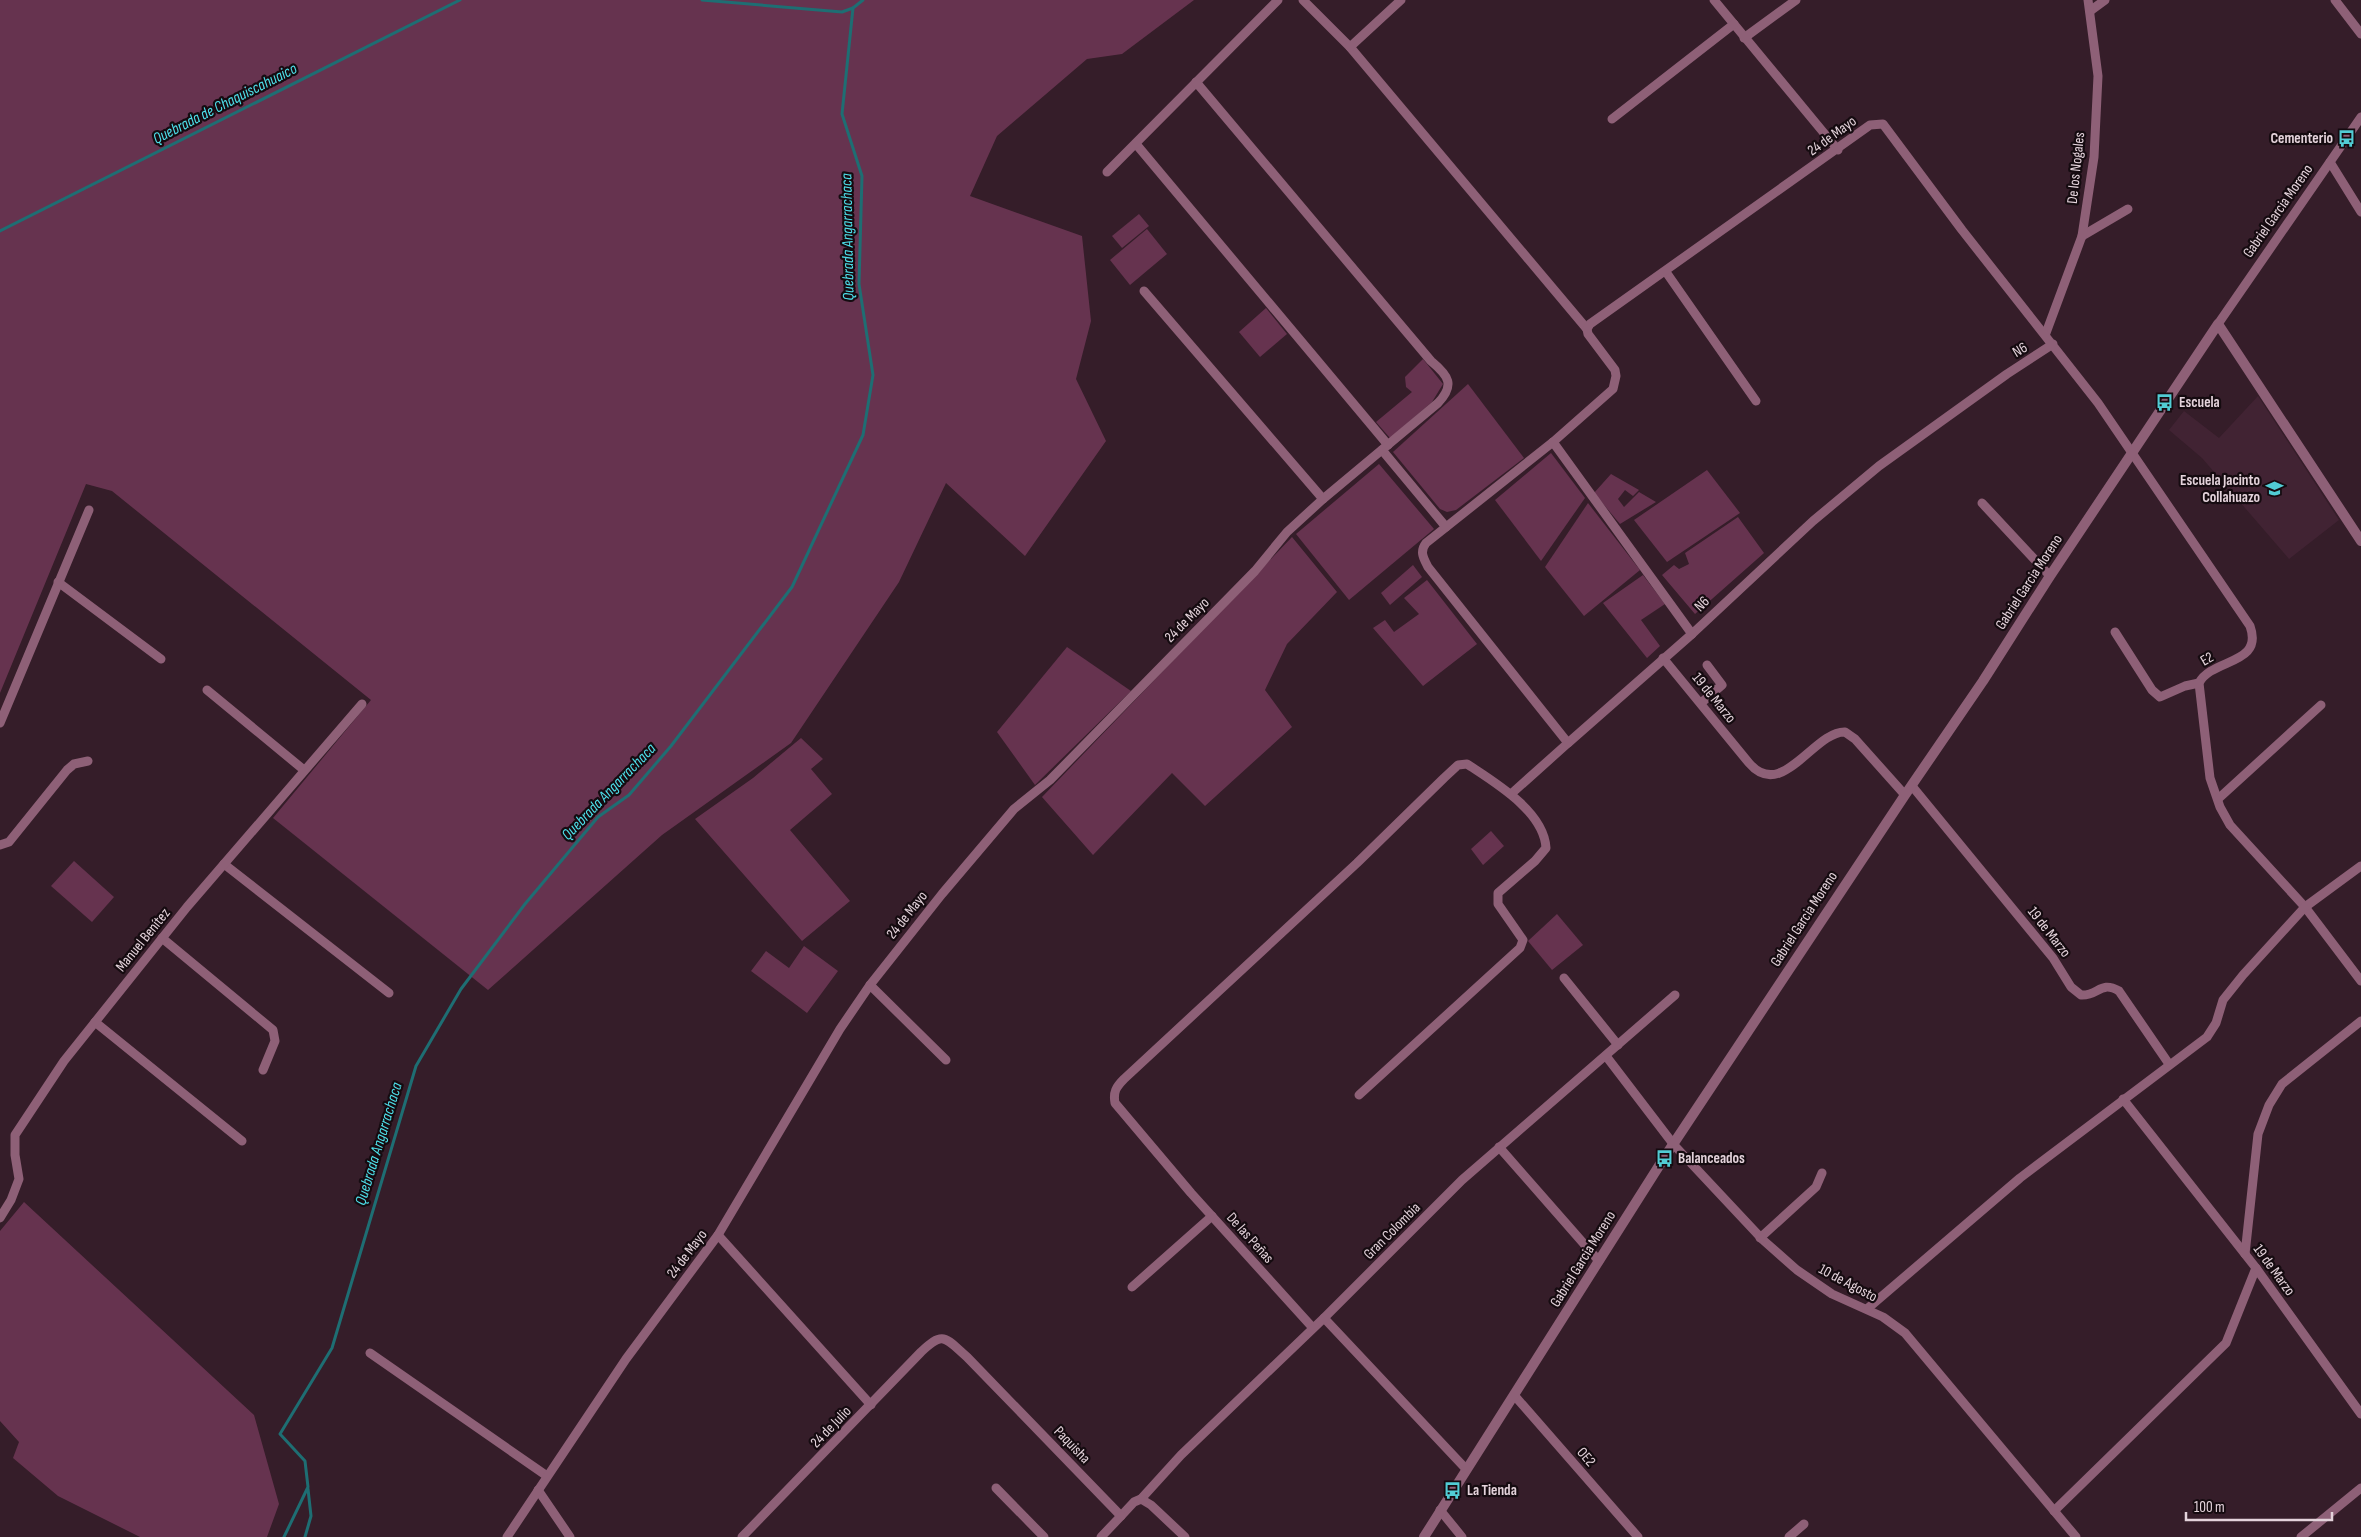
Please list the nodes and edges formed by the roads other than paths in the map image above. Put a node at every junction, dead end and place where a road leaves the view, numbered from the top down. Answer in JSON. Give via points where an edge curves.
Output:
{"nodes":[{"id":1,"x":1278,"y":0,"type":"edge"},
{"id":2,"x":1303,"y":0,"type":"edge"},
{"id":3,"x":1401,"y":0,"type":"edge"},
{"id":4,"x":1714,"y":0,"type":"edge"},
{"id":5,"x":1796,"y":0,"type":"edge"},
{"id":6,"x":2088,"y":0,"type":"edge"},
{"id":7,"x":2105,"y":0,"type":"edge"},
{"id":8,"x":2335,"y":0,"type":"edge"},
{"id":9,"x":2090,"y":11,"type":"junction"},
{"id":10,"x":1734,"y":24,"type":"junction"},
{"id":11,"x":2361,"y":34,"type":"edge"},
{"id":12,"x":1744,"y":38,"type":"junction"},
{"id":13,"x":1350,"y":47,"type":"junction"},
{"id":14,"x":1196,"y":82,"type":"junction"},
{"id":15,"x":2361,"y":117,"type":"edge"},
{"id":16,"x":1612,"y":118,"type":"dead end"},
{"id":17,"x":1136,"y":144,"type":"junction"},
{"id":18,"x":1838,"y":150,"type":"junction"},
{"id":19,"x":2330,"y":162,"type":"junction"},
{"id":20,"x":1107,"y":172,"type":"dead end"},
{"id":21,"x":2128,"y":209,"type":"dead end"},
{"id":22,"x":2361,"y":212,"type":"edge"},
{"id":23,"x":2082,"y":236,"type":"junction"},
{"id":24,"x":1666,"y":272,"type":"junction"},
{"id":25,"x":1144,"y":291,"type":"dead end"},
{"id":26,"x":2219,"y":323,"type":"junction"},
{"id":27,"x":1587,"y":329,"type":"junction"},
{"id":28,"x":2046,"y":334,"type":"junction"},
{"id":29,"x":2053,"y":344,"type":"junction"},
{"id":30,"x":1756,"y":401,"type":"dead end"},
{"id":31,"x":1553,"y":442,"type":"junction"},
{"id":32,"x":1385,"y":447,"type":"junction"},
{"id":33,"x":2133,"y":451,"type":"junction"},
{"id":34,"x":1323,"y":500,"type":"junction"},
{"id":35,"x":1982,"y":503,"type":"dead end"},
{"id":36,"x":89,"y":510,"type":"dead end"},
{"id":37,"x":1446,"y":527,"type":"junction"},
{"id":38,"x":2361,"y":541,"type":"edge"},
{"id":39,"x":2050,"y":576,"type":"junction"},
{"id":40,"x":58,"y":582,"type":"junction"},
{"id":41,"x":2115,"y":632,"type":"dead end"},
{"id":42,"x":1692,"y":634,"type":"junction"},
{"id":43,"x":1664,"y":658,"type":"junction"},
{"id":44,"x":161,"y":659,"type":"dead end"},
{"id":45,"x":1707,"y":665,"type":"dead end"},
{"id":46,"x":2199,"y":683,"type":"junction"},
{"id":47,"x":208,"y":690,"type":"dead end"},
{"id":48,"x":1700,"y":703,"type":"junction"},
{"id":49,"x":362,"y":704,"type":"dead end"},
{"id":50,"x":2321,"y":706,"type":"dead end"},
{"id":51,"x":0,"y":723,"type":"edge"},
{"id":52,"x":1568,"y":743,"type":"junction"},
{"id":53,"x":88,"y":761,"type":"dead end"},
{"id":54,"x":304,"y":770,"type":"junction"},
{"id":55,"x":1912,"y":786,"type":"junction"},
{"id":56,"x":1511,"y":794,"type":"junction"},
{"id":57,"x":1905,"y":795,"type":"junction"},
{"id":58,"x":2218,"y":799,"type":"junction"},
{"id":59,"x":0,"y":844,"type":"edge"},
{"id":60,"x":224,"y":864,"type":"junction"},
{"id":61,"x":2361,"y":866,"type":"edge"},
{"id":62,"x":2305,"y":907,"type":"junction"},
{"id":63,"x":162,"y":938,"type":"junction"},
{"id":64,"x":1564,"y":978,"type":"dead end"},
{"id":65,"x":2361,"y":981,"type":"edge"},
{"id":66,"x":870,"y":985,"type":"junction"},
{"id":67,"x":389,"y":993,"type":"dead end"},
{"id":68,"x":1675,"y":995,"type":"dead end"},
{"id":69,"x":2361,"y":1021,"type":"edge"},
{"id":70,"x":95,"y":1022,"type":"junction"},
{"id":71,"x":1618,"y":1045,"type":"junction"},
{"id":72,"x":1606,"y":1056,"type":"junction"},
{"id":73,"x":946,"y":1060,"type":"dead end"},
{"id":74,"x":2169,"y":1064,"type":"junction"},
{"id":75,"x":263,"y":1070,"type":"dead end"},
{"id":76,"x":1360,"y":1096,"type":"dead end"},
{"id":77,"x":2123,"y":1099,"type":"junction"},
{"id":78,"x":242,"y":1141,"type":"dead end"},
{"id":79,"x":1674,"y":1145,"type":"junction"},
{"id":80,"x":1499,"y":1147,"type":"junction"},
{"id":81,"x":1822,"y":1173,"type":"dead end"},
{"id":82,"x":1212,"y":1216,"type":"junction"},
{"id":83,"x":0,"y":1218,"type":"edge"},
{"id":84,"x":718,"y":1235,"type":"junction"},
{"id":85,"x":1760,"y":1238,"type":"junction"},
{"id":86,"x":2245,"y":1254,"type":"junction"},
{"id":87,"x":1599,"y":1261,"type":"junction"},
{"id":88,"x":2256,"y":1268,"type":"junction"},
{"id":89,"x":1132,"y":1287,"type":"dead end"},
{"id":90,"x":1867,"y":1309,"type":"junction"},
{"id":91,"x":1324,"y":1318,"type":"junction"},
{"id":92,"x":1313,"y":1328,"type":"junction"},
{"id":93,"x":940,"y":1338,"type":"joint"},
{"id":94,"x":370,"y":1353,"type":"dead end"},
{"id":95,"x":1514,"y":1395,"type":"junction"},
{"id":96,"x":872,"y":1405,"type":"junction"},
{"id":97,"x":2361,"y":1414,"type":"edge"},
{"id":98,"x":1466,"y":1469,"type":"junction"},
{"id":99,"x":547,"y":1476,"type":"junction"},
{"id":100,"x":996,"y":1488,"type":"dead end"},
{"id":101,"x":2361,"y":1488,"type":"edge"},
{"id":102,"x":538,"y":1490,"type":"junction"},
{"id":103,"x":1141,"y":1499,"type":"junction"},
{"id":104,"x":1440,"y":1510,"type":"junction"},
{"id":105,"x":2054,"y":1511,"type":"junction"},
{"id":106,"x":1121,"y":1516,"type":"junction"},
{"id":107,"x":1804,"y":1524,"type":"dead end"},
{"id":108,"x":507,"y":1537,"type":"edge"},
{"id":109,"x":570,"y":1537,"type":"edge"},
{"id":110,"x":742,"y":1537,"type":"edge"},
{"id":111,"x":1044,"y":1537,"type":"edge"},
{"id":112,"x":1101,"y":1537,"type":"edge"},
{"id":113,"x":1185,"y":1537,"type":"edge"},
{"id":114,"x":1424,"y":1537,"type":"edge"},
{"id":115,"x":1462,"y":1537,"type":"edge"},
{"id":116,"x":1638,"y":1537,"type":"edge"},
{"id":117,"x":1789,"y":1537,"type":"edge"},
{"id":118,"x":2076,"y":1537,"type":"edge"},
{"id":119,"x":2301,"y":1537,"type":"edge"}],
"edges":[{"from":1,"to":14,"type":"street"},
{"from":2,"to":13,"type":"street"},
{"from":3,"to":13,"type":"street"},
{"from":4,"to":10,"type":"street"},
{"from":5,"to":12,"type":"street"},
{"from":6,"to":9,"type":"street","name":"De los Nogales"},
{"from":7,"to":9,"type":"street"},
{"from":8,"to":11,"type":"street"},
{"from":9,"to":23,"type":"street","name":"De los Nogales","via":[[2098,76],[2094,157]]},
{"from":10,"to":12,"type":"street"},
{"from":10,"to":16,"type":"street"},
{"from":12,"to":18,"type":"street"},
{"from":13,"to":27,"type":"street"},
{"from":14,"to":17,"type":"street"},
{"from":14,"to":32,"type":"street","name":"24 de Mayo","via":[[1448,381],[1449,387],[1442,398]]},
{"from":15,"to":19,"type":"street","name":"Gabriel Garcia Moreno"},
{"from":17,"to":20,"type":"street"},
{"from":17,"to":32,"type":"street"},
{"from":18,"to":24,"type":"street","name":"24 de Mayo"},
{"from":18,"to":28,"type":"street","name":"24 de Mayo","via":[[1870,125],[1886,126],[1962,230]]},
{"from":19,"to":22,"type":"street"},
{"from":19,"to":26,"type":"street","name":"Gabriel Garcia Moreno"},
{"from":21,"to":23,"type":"street"},
{"from":23,"to":28,"type":"street","name":"De los Nogales"},
{"from":24,"to":27,"type":"street","name":"24 de Mayo"},
{"from":24,"to":30,"type":"street"},
{"from":25,"to":34,"type":"street"},
{"from":26,"to":33,"type":"street","name":"Gabriel Garcia Moreno"},
{"from":26,"to":38,"type":"street"},
{"from":27,"to":31,"type":"street","via":[[1592,341],[1615,370],[1616,383]]},
{"from":28,"to":29,"type":"street","name":"24 de Mayo"},
{"from":29,"to":33,"type":"street","name":"24 de Mayo"},
{"from":29,"to":42,"type":"street","name":"N6","via":[[1879,466],[1798,534]]},
{"from":31,"to":37,"type":"street"},
{"from":31,"to":42,"type":"street"},
{"from":32,"to":34,"type":"street","name":"24 de Mayo"},
{"from":32,"to":37,"type":"street"},
{"from":33,"to":39,"type":"street","name":"Gabriel Garcia Moreno"},
{"from":33,"to":46,"type":"street","name":"E2","via":[[2253,635],[2253,643],[2247,651]]},
{"from":34,"to":66,"type":"street","name":"24 de Mayo","via":[[1287,532],[1255,571],[1050,780],[1014,809]]},
{"from":35,"to":39,"type":"street"},
{"from":36,"to":40,"type":"street"},
{"from":37,"to":52,"type":"street","via":[[1422,550],[1428,567]]},
{"from":39,"to":55,"type":"street","name":"Gabriel Garcia Moreno"},
{"from":40,"to":44,"type":"street"},
{"from":40,"to":51,"type":"street"},
{"from":41,"to":46,"type":"street","via":[[2152,690],[2160,697]]},
{"from":42,"to":43,"type":"street","name":"N6"},
{"from":43,"to":48,"type":"street","name":"19 de Marzo"},
{"from":43,"to":52,"type":"street","name":"N6"},
{"from":45,"to":48,"type":"street","via":[[1722,685]]},
{"from":46,"to":58,"type":"street","name":"E2","via":[[2210,778]]},
{"from":47,"to":54,"type":"street"},
{"from":48,"to":57,"type":"street","name":"19 de Marzo","via":[[1760,773],[1776,774],[1790,768],[1834,733],[1846,732]]},
{"from":49,"to":54,"type":"street","name":"Manuel Benítez"},
{"from":50,"to":58,"type":"street"},
{"from":52,"to":56,"type":"street","name":"N6"},
{"from":53,"to":59,"type":"street","via":[[74,764],[67,770],[9,842]]},
{"from":54,"to":60,"type":"street","name":"Manuel Benítez"},
{"from":55,"to":57,"type":"street","name":"Gabriel Garcia Moreno"},
{"from":55,"to":74,"type":"street","name":"19 de Marzo","via":[[2052,958],[2071,987],[2081,995],[2107,986],[2119,991]]},
{"from":56,"to":76,"type":"street","name":"De las Peñas","via":[[1534,818],[1546,838],[1546,848],[1535,861],[1498,893],[1498,904],[1521,934],[1520,948]]},
{"from":56,"to":82,"type":"street","name":"De las Peñas","via":[[1467,764],[1458,765],[1116,1088],[1115,1103]]},
{"from":57,"to":79,"type":"street","name":"Gabriel Garcia Moreno"},
{"from":58,"to":62,"type":"street","name":"E2","via":[[2230,825]]},
{"from":60,"to":63,"type":"street","name":"Manuel Benítez"},
{"from":60,"to":67,"type":"street"},
{"from":61,"to":62,"type":"street"},
{"from":62,"to":65,"type":"street","name":"E2"},
{"from":62,"to":74,"type":"street","via":[[2228,992],[2207,1037]]},
{"from":63,"to":70,"type":"street","name":"Manuel Benítez"},
{"from":63,"to":75,"type":"street","via":[[273,1030],[275,1041]]},
{"from":64,"to":71,"type":"street"},
{"from":66,"to":73,"type":"street"},
{"from":66,"to":84,"type":"street","name":"24 de Mayo","via":[[840,1029]]},
{"from":68,"to":71,"type":"street","name":"Gran Colombia"},
{"from":69,"to":86,"type":"street","via":[[2282,1084],[2269,1106],[2258,1134]]},
{"from":70,"to":78,"type":"street"},
{"from":70,"to":83,"type":"street","name":"Manuel Benítez","via":[[15,1135],[19,1179],[12,1200]]},
{"from":71,"to":72,"type":"street","name":"Gran Colombia"},
{"from":72,"to":79,"type":"street","name":"10 de Agosto"},
{"from":72,"to":80,"type":"street","name":"Gran Colombia"},
{"from":74,"to":77,"type":"street"},
{"from":77,"to":86,"type":"street","name":"19 de Marzo"},
{"from":77,"to":90,"type":"street","via":[[2020,1178]]},
{"from":79,"to":85,"type":"street","name":"10 de Agosto"},
{"from":79,"to":87,"type":"street","name":"Gabriel Garcia Moreno"},
{"from":80,"to":87,"type":"street"},
{"from":80,"to":91,"type":"street","name":"Gran Colombia"},
{"from":81,"to":85,"type":"street","via":[[1816,1187]]},
{"from":82,"to":89,"type":"street"},
{"from":82,"to":92,"type":"street","name":"De las Peñas"},
{"from":84,"to":96,"type":"street"},
{"from":84,"to":99,"type":"street","name":"24 de Mayo","via":[[626,1359]]},
{"from":85,"to":90,"type":"street","name":"10 de Agosto","via":[[1797,1270],[1832,1294]]},
{"from":86,"to":88,"type":"street","name":"19 de Marzo"},
{"from":87,"to":95,"type":"street","name":"Gabriel Garcia Moreno"},
{"from":88,"to":97,"type":"street","name":"19 de Marzo"},
{"from":88,"to":105,"type":"street","via":[[2226,1342]]},
{"from":90,"to":105,"type":"street","name":"10 de Agosto","via":[[1905,1333]]},
{"from":91,"to":92,"type":"street","name":"Gran Colombia"},
{"from":91,"to":98,"type":"street"},
{"from":92,"to":103,"type":"street","name":"Gran Colombia","via":[[1181,1455]]},
{"from":93,"to":96,"type":"street","name":"24 de Julio","via":[[921,1352]]},
{"from":93,"to":106,"type":"street","name":"Paquisha","via":[[967,1356]]},
{"from":94,"to":99,"type":"street"},
{"from":95,"to":98,"type":"street","name":"Gabriel Garcia Moreno"},
{"from":95,"to":116,"type":"street","name":"OE2"},
{"from":96,"to":110,"type":"street","name":"24 de Julio"},
{"from":98,"to":104,"type":"street","name":"Gabriel Garcia Moreno"},
{"from":99,"to":102,"type":"street","name":"24 de Mayo"},
{"from":100,"to":111,"type":"street"},
{"from":101,"to":119,"type":"street"},
{"from":102,"to":108,"type":"street","name":"24 de Mayo"},
{"from":102,"to":109,"type":"street"},
{"from":103,"to":106,"type":"street"},
{"from":103,"to":113,"type":"street"},
{"from":104,"to":114,"type":"street","name":"Gabriel Garcia Moreno"},
{"from":104,"to":115,"type":"street"},
{"from":105,"to":118,"type":"street","name":"10 de Agosto"},
{"from":106,"to":112,"type":"street"},
{"from":107,"to":117,"type":"street"}]}
